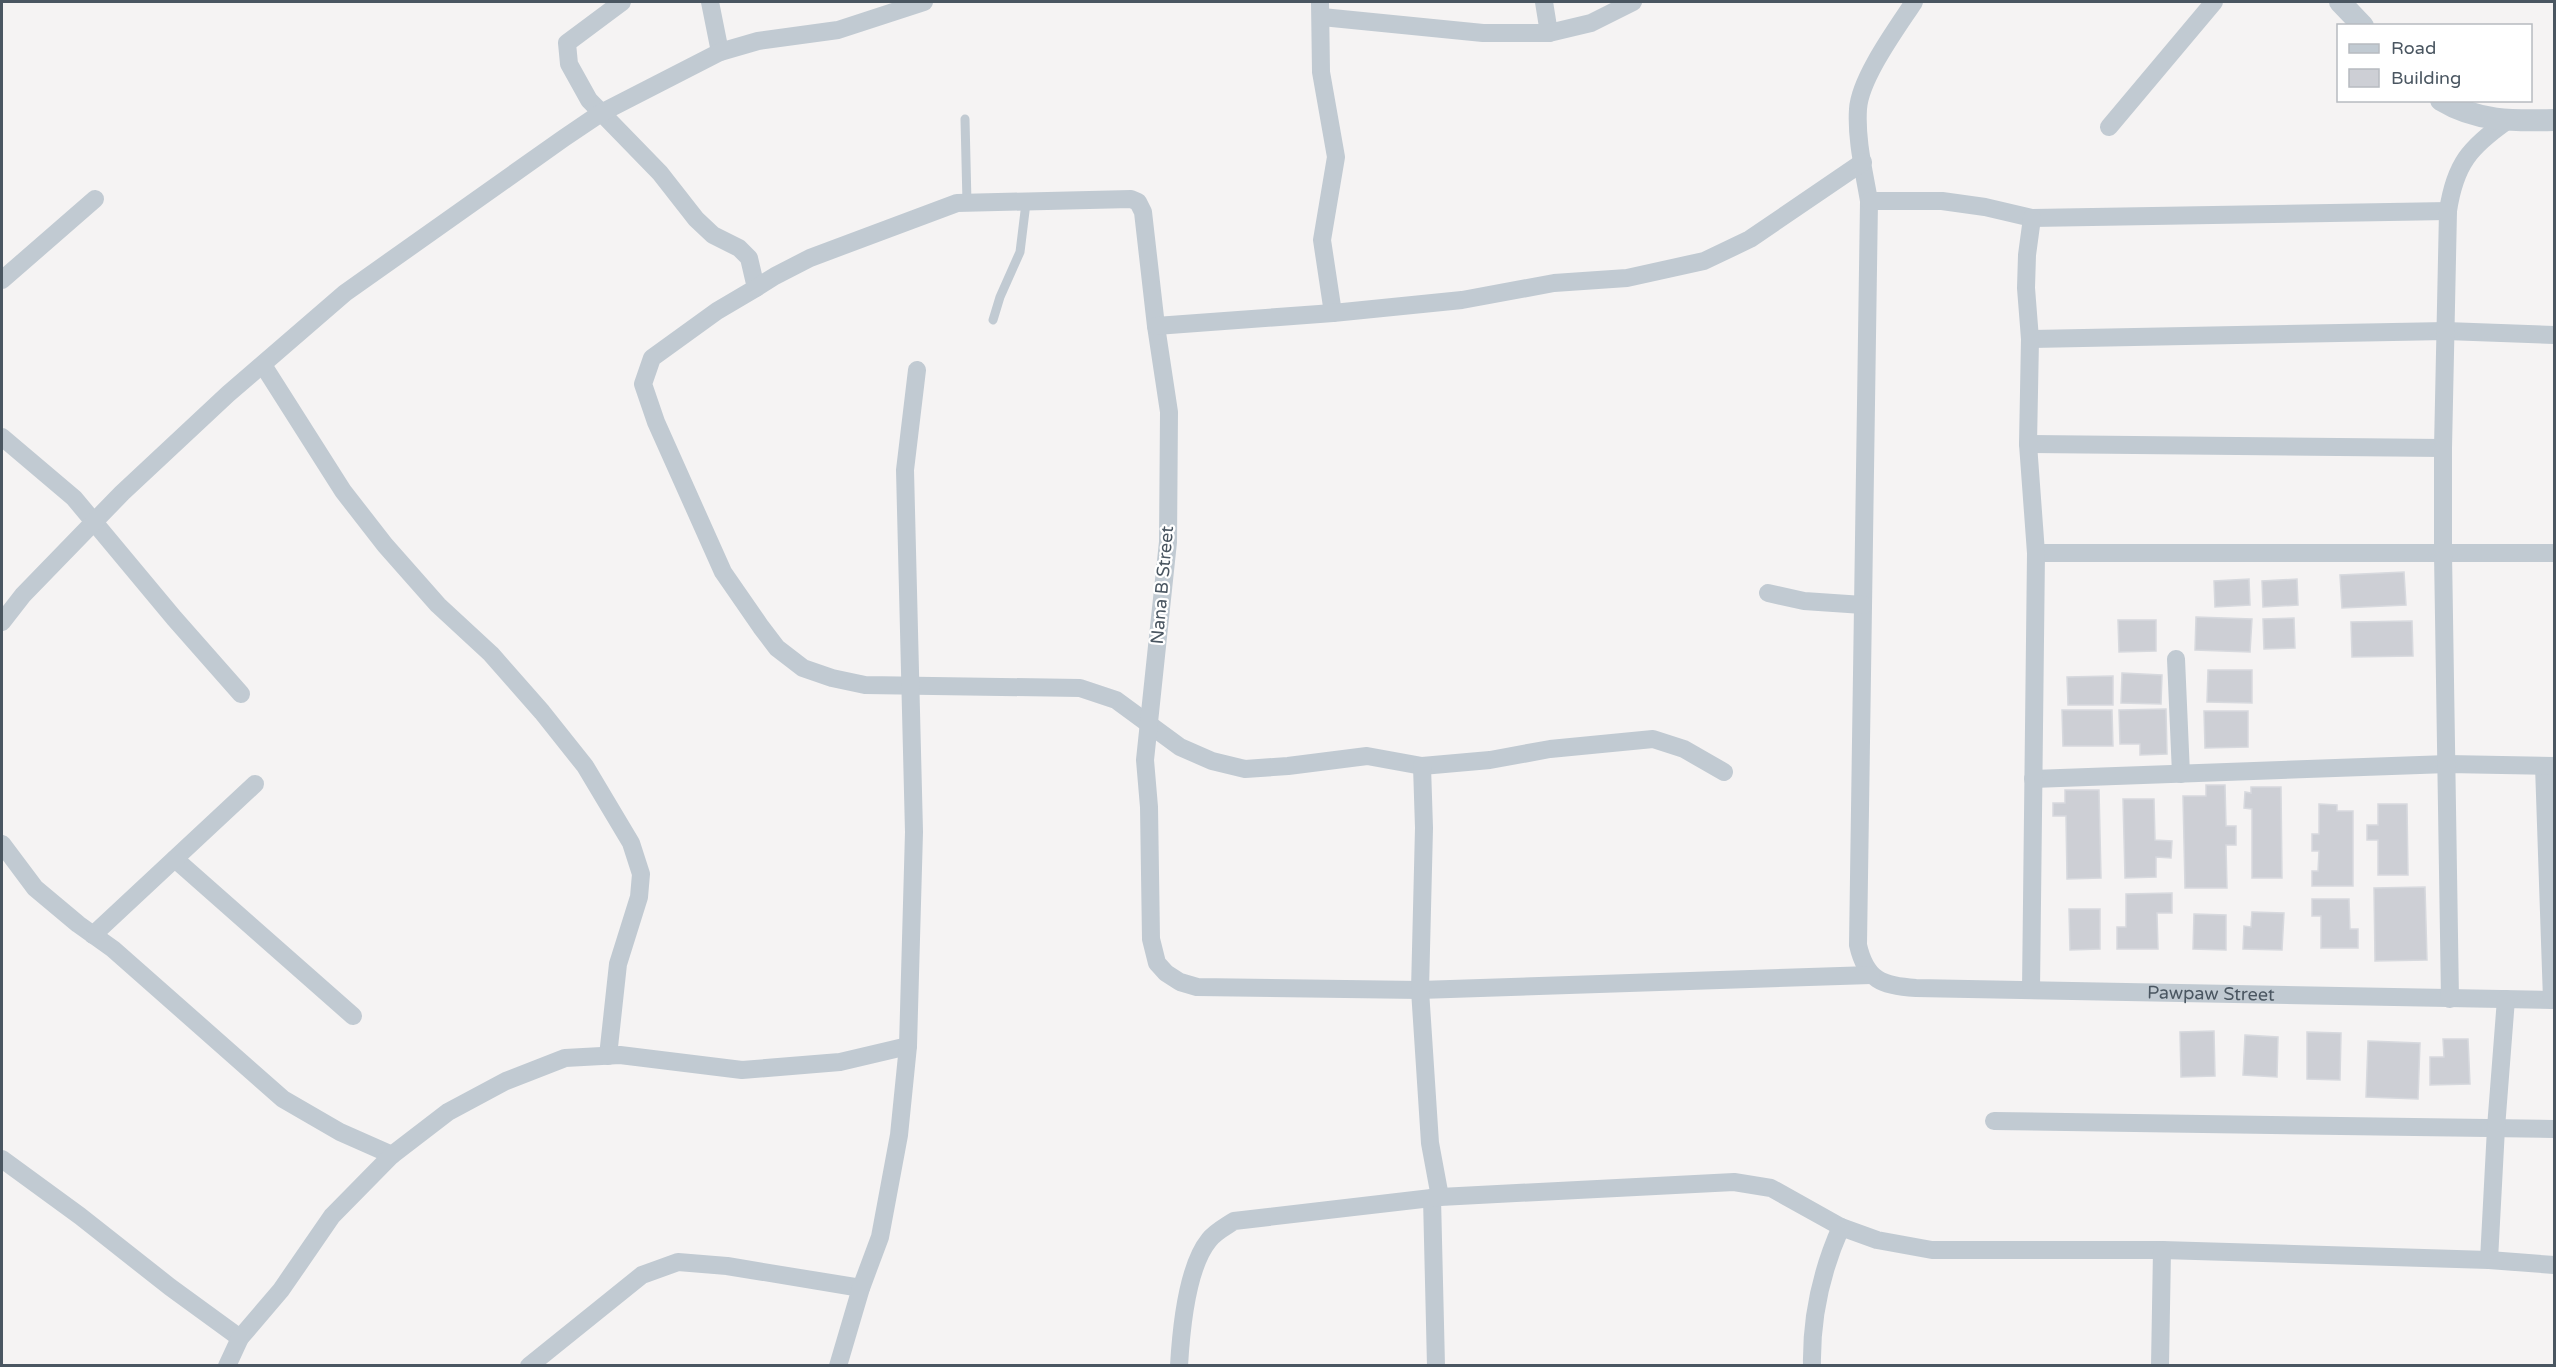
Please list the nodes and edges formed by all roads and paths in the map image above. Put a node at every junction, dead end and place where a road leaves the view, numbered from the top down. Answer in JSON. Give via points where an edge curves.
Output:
{"nodes":[{"id":1,"x":622,"y":2,"type":"edge"},
{"id":2,"x":710,"y":2,"type":"edge"},
{"id":3,"x":924,"y":2,"type":"edge"},
{"id":4,"x":1544,"y":2,"type":"edge"},
{"id":5,"x":1633,"y":2,"type":"edge"},
{"id":6,"x":1914,"y":2,"type":"edge"},
{"id":7,"x":2214,"y":2,"type":"edge"},
{"id":8,"x":2340,"y":2,"type":"edge"},
{"id":9,"x":1321,"y":9,"type":"edge"},
{"id":10,"x":2361,"y":24,"type":"edge"},
{"id":11,"x":1549,"y":33,"type":"junction"},
{"id":12,"x":720,"y":52,"type":"junction"},
{"id":13,"x":2444,"y":102,"type":"edge"},
{"id":14,"x":601,"y":113,"type":"junction"},
{"id":15,"x":965,"y":119,"type":"dead end"},
{"id":16,"x":2554,"y":120,"type":"edge"},
{"id":17,"x":2508,"y":121,"type":"junction"},
{"id":18,"x":2109,"y":127,"type":"dead end"},
{"id":19,"x":1863,"y":162,"type":"junction"},
{"id":20,"x":95,"y":199,"type":"dead end"},
{"id":21,"x":1869,"y":201,"type":"junction"},
{"id":22,"x":968,"y":203,"type":"junction"},
{"id":23,"x":1026,"y":203,"type":"junction"},
{"id":24,"x":2448,"y":211,"type":"junction"},
{"id":25,"x":2032,"y":218,"type":"junction"},
{"id":26,"x":2,"y":280,"type":"edge"},
{"id":27,"x":756,"y":288,"type":"junction"},
{"id":28,"x":1333,"y":313,"type":"junction"},
{"id":29,"x":993,"y":321,"type":"dead end"},
{"id":30,"x":1156,"y":326,"type":"junction"},
{"id":31,"x":2446,"y":332,"type":"junction"},
{"id":32,"x":2554,"y":335,"type":"edge"},
{"id":33,"x":2030,"y":339,"type":"junction"},
{"id":34,"x":263,"y":364,"type":"junction"},
{"id":35,"x":916,"y":370,"type":"dead end"},
{"id":36,"x":2,"y":437,"type":"edge"},
{"id":37,"x":2028,"y":444,"type":"junction"},
{"id":38,"x":2443,"y":448,"type":"junction"},
{"id":39,"x":94,"y":520,"type":"junction"},
{"id":40,"x":2443,"y":553,"type":"junction"},
{"id":41,"x":2554,"y":553,"type":"edge"},
{"id":42,"x":2036,"y":554,"type":"junction"},
{"id":43,"x":1768,"y":593,"type":"dead end"},
{"id":44,"x":1863,"y":605,"type":"junction"},
{"id":45,"x":2,"y":622,"type":"edge"},
{"id":46,"x":2176,"y":659,"type":"dead end"},
{"id":47,"x":911,"y":687,"type":"junction"},
{"id":48,"x":241,"y":694,"type":"dead end"},
{"id":49,"x":1150,"y":727,"type":"junction"},
{"id":50,"x":2448,"y":764,"type":"junction"},
{"id":51,"x":1422,"y":766,"type":"junction"},
{"id":52,"x":2549,"y":766,"type":"edge"},
{"id":53,"x":1724,"y":772,"type":"dead end"},
{"id":54,"x":2181,"y":774,"type":"junction"},
{"id":55,"x":2033,"y":780,"type":"junction"},
{"id":56,"x":255,"y":784,"type":"dead end"},
{"id":57,"x":2,"y":844,"type":"edge"},
{"id":58,"x":176,"y":859,"type":"junction"},
{"id":59,"x":93,"y":935,"type":"junction"},
{"id":60,"x":1870,"y":975,"type":"junction"},
{"id":61,"x":1419,"y":990,"type":"junction"},
{"id":62,"x":2031,"y":990,"type":"junction"},
{"id":63,"x":2450,"y":999,"type":"junction"},
{"id":64,"x":2506,"y":999,"type":"junction"},
{"id":65,"x":2553,"y":1000,"type":"edge"},
{"id":66,"x":354,"y":1016,"type":"dead end"},
{"id":67,"x":908,"y":1046,"type":"junction"},
{"id":68,"x":608,"y":1056,"type":"junction"},
{"id":69,"x":1994,"y":1121,"type":"dead end"},
{"id":70,"x":2496,"y":1128,"type":"junction"},
{"id":71,"x":2554,"y":1129,"type":"edge"},
{"id":72,"x":392,"y":1155,"type":"junction"},
{"id":73,"x":2,"y":1159,"type":"edge"},
{"id":74,"x":1436,"y":1198,"type":"junction"},
{"id":75,"x":1841,"y":1227,"type":"junction"},
{"id":76,"x":2162,"y":1251,"type":"junction"},
{"id":77,"x":2489,"y":1260,"type":"junction"},
{"id":78,"x":2554,"y":1265,"type":"edge"},
{"id":79,"x":861,"y":1288,"type":"junction"},
{"id":80,"x":240,"y":1338,"type":"junction"},
{"id":81,"x":227,"y":1365,"type":"edge"},
{"id":82,"x":529,"y":1365,"type":"edge"},
{"id":83,"x":838,"y":1365,"type":"edge"},
{"id":84,"x":1179,"y":1365,"type":"edge"},
{"id":85,"x":1436,"y":1365,"type":"edge"},
{"id":86,"x":1812,"y":1365,"type":"edge"},
{"id":87,"x":2160,"y":1365,"type":"edge"}],
"edges":[{"from":1,"to":14,"type":"street","via":[[567,43],[569,64],[578,83]]},
{"from":2,"to":12,"type":"street"},
{"from":3,"to":12,"type":"street","via":[[838,30],[758,41]]},
{"from":4,"to":11,"type":"street"},
{"from":5,"to":11,"type":"street","via":[[1591,23]]},
{"from":6,"to":19,"type":"street","via":[[1869,75],[1858,106]]},
{"from":7,"to":18,"type":"street"},
{"from":8,"to":10,"type":"street"},
{"from":9,"to":11,"type":"street","via":[[1483,33]]},
{"from":9,"to":28,"type":"street","via":[[1322,72],[1336,156],[1322,240]]},
{"from":12,"to":14,"type":"street"},
{"from":13,"to":17,"type":"street","via":[[2476,117]]},
{"from":14,"to":27,"type":"street","via":[[660,173],[696,219],[748,258]]},
{"from":14,"to":34,"type":"street","via":[[345,293]]},
{"from":15,"to":22,"type":"lane"},
{"from":16,"to":17,"type":"street"},
{"from":17,"to":24,"type":"street","via":[[2481,140],[2466,157],[2452,186]]},
{"from":19,"to":21,"type":"street"},
{"from":19,"to":28,"type":"street","via":[[1750,239],[1704,261],[1627,278],[1554,283],[1462,300]]},
{"from":20,"to":26,"type":"street"},
{"from":21,"to":25,"type":"street","via":[[1942,201]]},
{"from":21,"to":44,"type":"street"},
{"from":22,"to":23,"type":"street"},
{"from":22,"to":27,"type":"street","via":[[924,214],[810,258]]},
{"from":23,"to":29,"type":"lane","via":[[1020,252]]},
{"from":23,"to":30,"type":"street","name":"Nana B Street","via":[[1131,199],[1138,202],[1143,212]]},
{"from":24,"to":25,"type":"street"},
{"from":24,"to":31,"type":"street"},
{"from":25,"to":33,"type":"street","via":[[2026,288]]},
{"from":27,"to":47,"type":"street","via":[[652,358],[643,384],[657,422],[723,572],[777,648],[803,668],[832,678],[866,685]]},
{"from":28,"to":30,"type":"street"},
{"from":30,"to":49,"type":"street","name":"Nana B Street","via":[[1169,412],[1168,542]]},
{"from":31,"to":32,"type":"street"},
{"from":31,"to":33,"type":"street"},
{"from":31,"to":38,"type":"street"},
{"from":33,"to":37,"type":"street"},
{"from":34,"to":39,"type":"street"},
{"from":34,"to":68,"type":"street","via":[[343,491],[438,605],[490,654],[542,712],[585,766],[631,843],[641,874],[639,897],[618,964]]},
{"from":35,"to":47,"type":"street","via":[[905,470]]},
{"from":36,"to":39,"type":"street"},
{"from":37,"to":38,"type":"street"},
{"from":37,"to":42,"type":"street"},
{"from":38,"to":40,"type":"street"},
{"from":39,"to":45,"type":"street"},
{"from":39,"to":48,"type":"street"},
{"from":40,"to":41,"type":"street"},
{"from":40,"to":42,"type":"street"},
{"from":40,"to":50,"type":"street"},
{"from":42,"to":55,"type":"street"},
{"from":43,"to":44,"type":"street","via":[[1804,601]]},
{"from":44,"to":60,"type":"street","via":[[1858,945],[1861,961]]},
{"from":46,"to":54,"type":"street"},
{"from":47,"to":49,"type":"street","via":[[1080,688],[1116,700]]},
{"from":47,"to":67,"type":"street","via":[[914,832]]},
{"from":49,"to":51,"type":"street","via":[[1180,747],[1212,761],[1245,769],[1367,756]]},
{"from":49,"to":61,"type":"street","name":"Nana B Street","via":[[1145,760],[1150,939],[1157,963],[1166,973],[1197,987]]},
{"from":50,"to":52,"type":"street"},
{"from":50,"to":54,"type":"street"},
{"from":50,"to":63,"type":"street"},
{"from":51,"to":53,"type":"street","via":[[1653,739],[1684,749]]},
{"from":51,"to":61,"type":"street"},
{"from":52,"to":65,"type":"street"},
{"from":54,"to":55,"type":"street"},
{"from":55,"to":62,"type":"street"},
{"from":56,"to":58,"type":"street"},
{"from":57,"to":59,"type":"street","via":[[35,888]]},
{"from":58,"to":59,"type":"street"},
{"from":58,"to":66,"type":"street"},
{"from":59,"to":72,"type":"street","via":[[283,1099],[340,1132]]},
{"from":60,"to":61,"type":"street"},
{"from":60,"to":62,"type":"street","name":"Pawpaw Street","via":[[1894,987]]},
{"from":61,"to":74,"type":"street"},
{"from":62,"to":63,"type":"street","name":"Pawpaw Street"},
{"from":63,"to":64,"type":"street","name":"Pawpaw Street"},
{"from":64,"to":65,"type":"street","name":"Pawpaw Street"},
{"from":64,"to":70,"type":"street"},
{"from":67,"to":68,"type":"street","via":[[840,1062],[742,1070]]},
{"from":67,"to":79,"type":"street","via":[[899,1135],[880,1237]]},
{"from":68,"to":72,"type":"street","via":[[565,1058],[506,1081],[448,1112]]},
{"from":69,"to":70,"type":"street"},
{"from":70,"to":71,"type":"street"},
{"from":70,"to":77,"type":"street"},
{"from":72,"to":80,"type":"street","via":[[332,1216],[281,1290]]},
{"from":73,"to":80,"type":"street"},
{"from":74,"to":75,"type":"street","via":[[1734,1182],[1771,1188]]},
{"from":74,"to":84,"type":"street","via":[[1234,1221],[1223,1228],[1210,1239],[1197,1264],[1188,1293]]},
{"from":74,"to":85,"type":"street"},
{"from":75,"to":76,"type":"street","via":[[1877,1240],[1932,1250]]},
{"from":75,"to":86,"type":"street","via":[[1816,1296]]},
{"from":76,"to":77,"type":"street"},
{"from":76,"to":87,"type":"street"},
{"from":77,"to":78,"type":"street"},
{"from":79,"to":82,"type":"street","via":[[678,1262],[642,1275]]},
{"from":79,"to":83,"type":"street"},
{"from":80,"to":81,"type":"street"}]}
